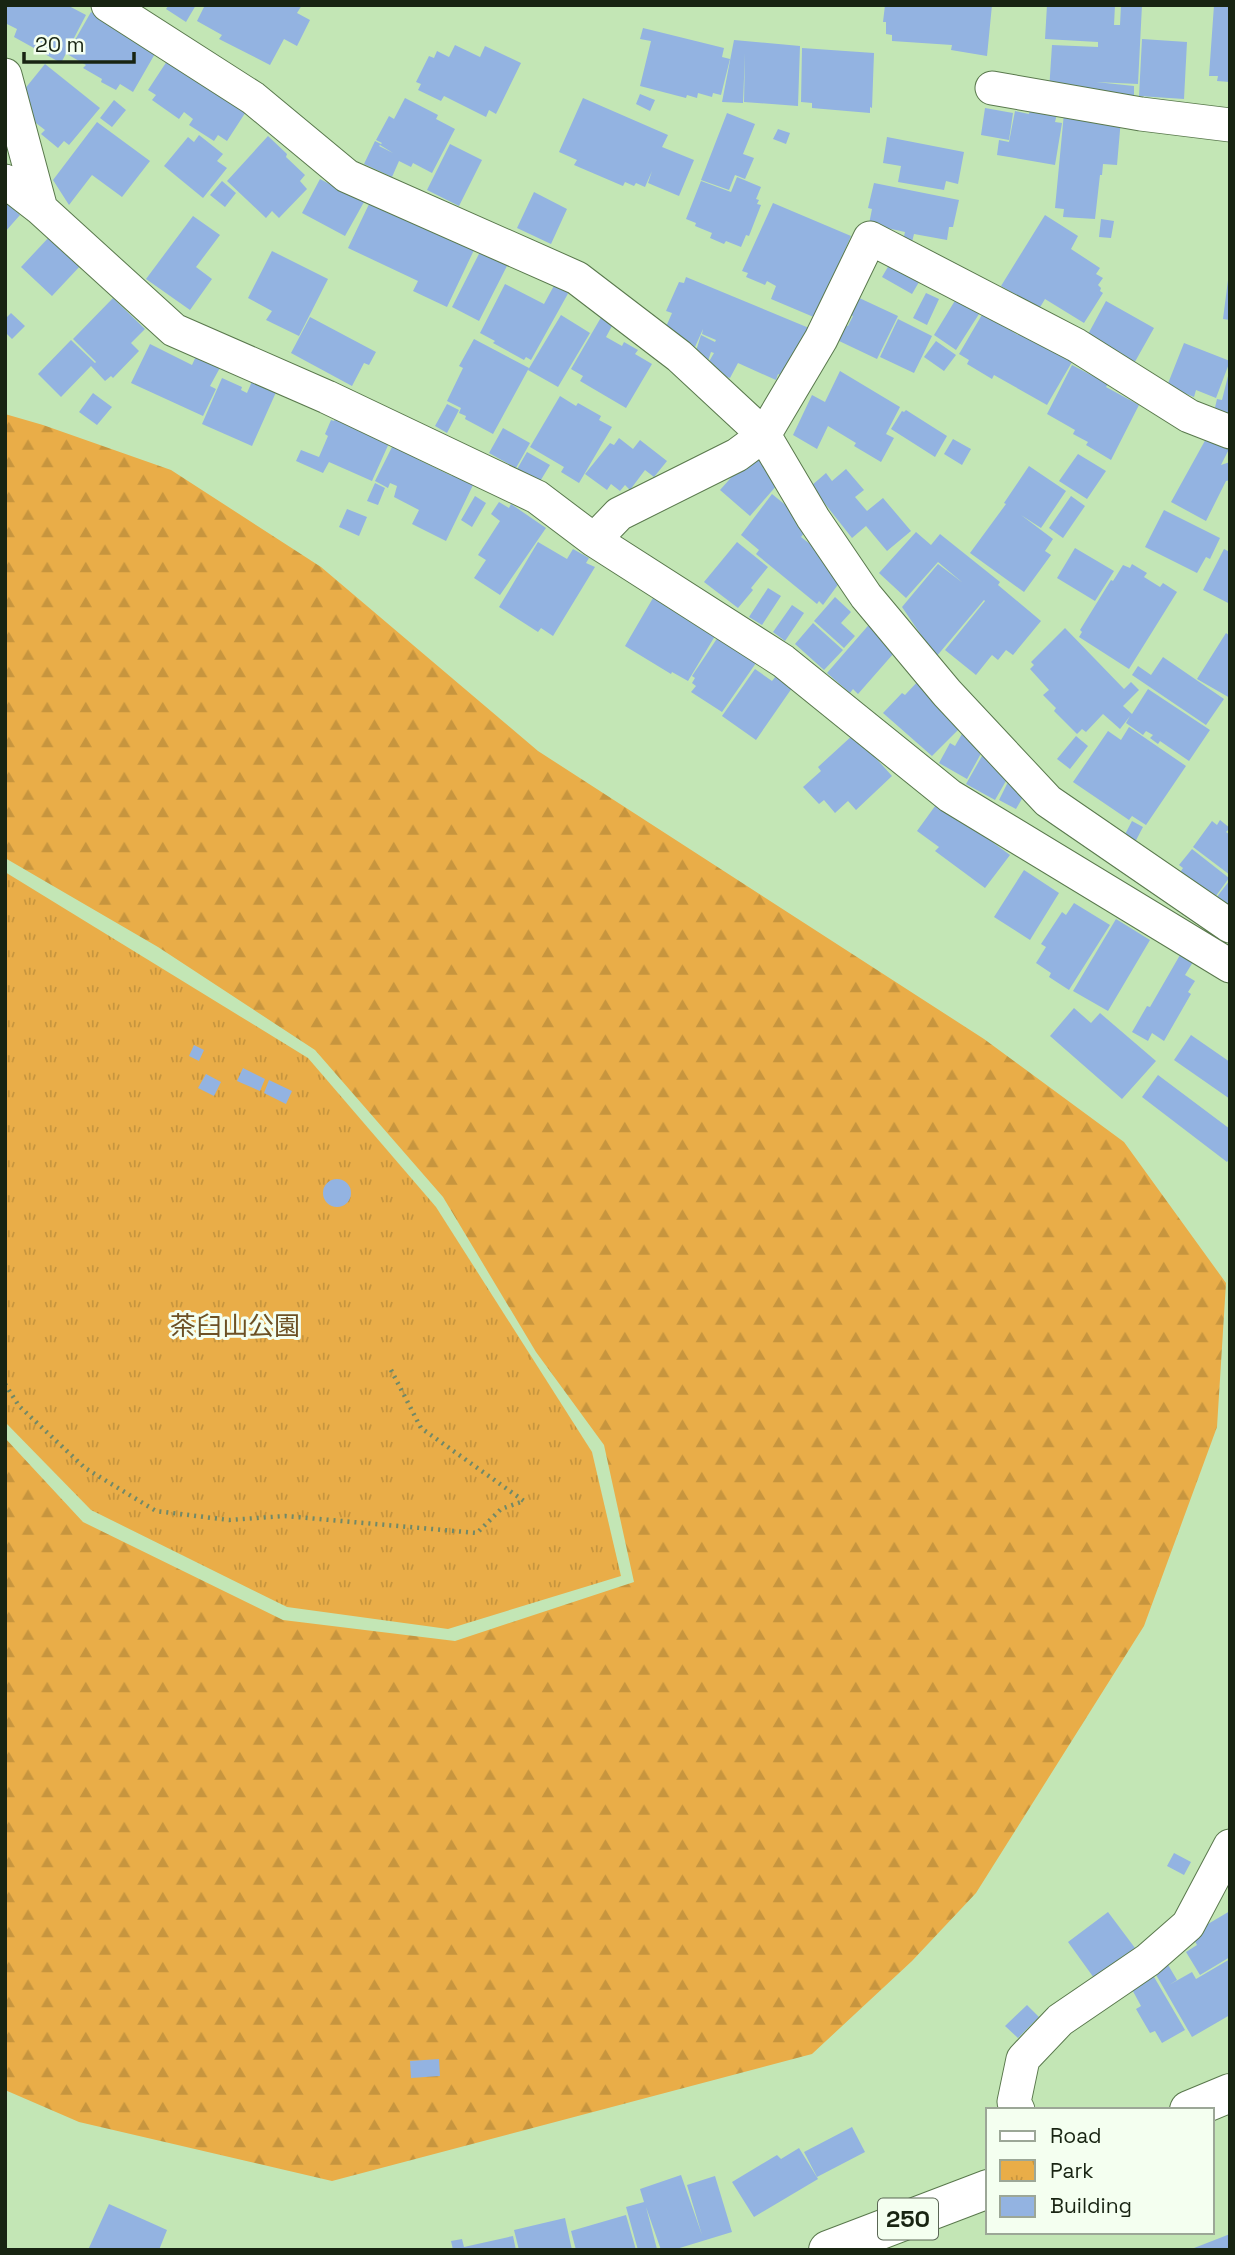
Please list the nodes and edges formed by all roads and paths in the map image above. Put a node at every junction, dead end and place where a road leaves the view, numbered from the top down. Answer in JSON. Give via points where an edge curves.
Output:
{"nodes":[{"id":1,"x":108,"y":5,"type":"edge"},
{"id":2,"x":5,"y":75,"type":"edge"},
{"id":3,"x":992,"y":88,"type":"dead end"},
{"id":4,"x":1230,"y":125,"type":"edge"},
{"id":5,"x":5,"y":181,"type":"edge"},
{"id":6,"x":41,"y":209,"type":"junction"},
{"id":7,"x":1230,"y":432,"type":"edge"},
{"id":8,"x":764,"y":435,"type":"junction"},
{"id":9,"x":594,"y":540,"type":"junction"},
{"id":10,"x":1230,"y":926,"type":"edge"},
{"id":11,"x":1230,"y":966,"type":"edge"},
{"id":12,"x":389,"y":1366,"type":"dead end"},
{"id":13,"x":5,"y":1384,"type":"edge"},
{"id":14,"x":1230,"y":1846,"type":"edge"},
{"id":15,"x":1230,"y":2093,"type":"edge"},
{"id":16,"x":1017,"y":2108,"type":"edge"},
{"id":17,"x":1194,"y":2108,"type":"edge"},
{"id":18,"x":986,"y":2190,"type":"edge"},
{"id":19,"x":828,"y":2250,"type":"edge"}],
"edges":[{"from":1,"to":8,"type":"street","via":[[253,98],[347,176],[577,278],[679,356]]},
{"from":2,"to":6,"type":"street"},
{"from":3,"to":4,"type":"street"},
{"from":5,"to":6,"type":"street"},
{"from":6,"to":9,"type":"street","via":[[174,330],[537,496]]},
{"from":7,"to":8,"type":"street","via":[[1189,416],[1076,345],[870,238],[821,339]]},
{"from":8,"to":9,"type":"street","via":[[737,455],[619,514]]},
{"from":8,"to":10,"type":"street","via":[[866,596],[947,693],[1048,801]]},
{"from":9,"to":11,"type":"street","via":[[783,661],[950,796]]},
{"from":12,"to":13,"type":"path","via":[[421,1428],[524,1501],[500,1509],[477,1532],[285,1516],[229,1520],[156,1511],[85,1468],[19,1406]]},
{"from":14,"to":16,"type":"street","via":[[1188,1925],[1148,1960],[1060,2020],[1023,2059],[1014,2102]]},
{"from":15,"to":17,"type":"highway"},
{"from":18,"to":19,"type":"highway","number":"250"}]}
